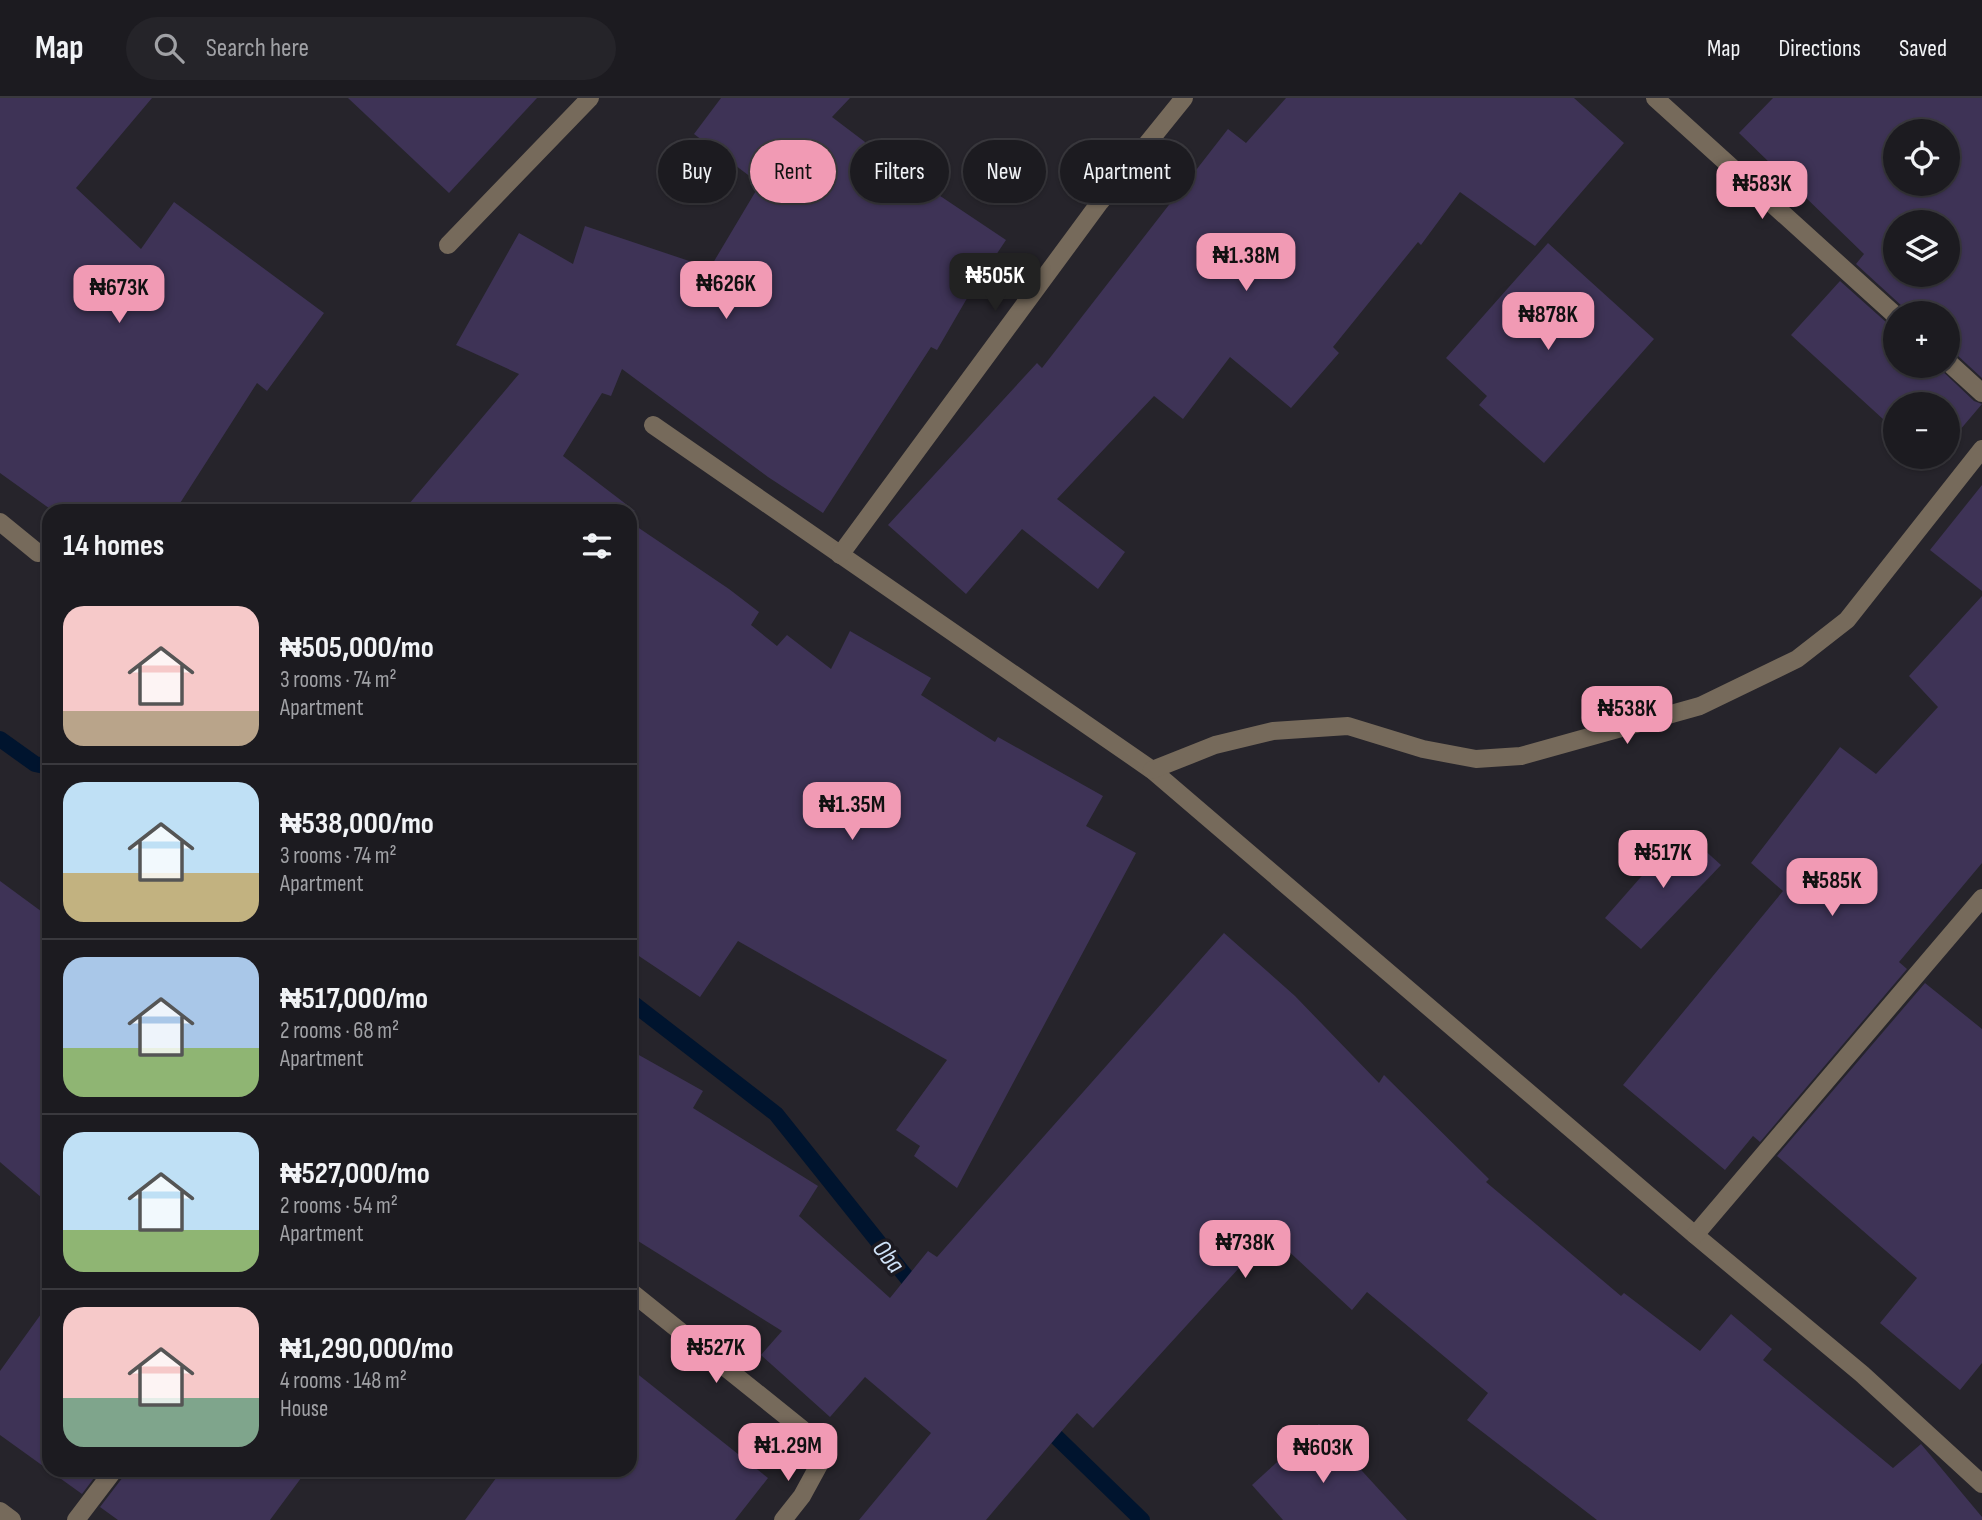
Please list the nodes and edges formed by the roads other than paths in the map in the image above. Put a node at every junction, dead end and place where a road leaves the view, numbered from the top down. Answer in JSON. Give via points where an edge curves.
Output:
{"nodes":[{"id":1,"x":590,"y":98,"type":"edge"},
{"id":2,"x":1184,"y":98,"type":"edge"},
{"id":3,"x":1656,"y":98,"type":"edge"},
{"id":4,"x":448,"y":245,"type":"dead end"},
{"id":5,"x":1883,"y":304,"type":"edge"},
{"id":6,"x":1960,"y":373,"type":"edge"},
{"id":7,"x":1982,"y":393,"type":"edge"},
{"id":8,"x":653,"y":425,"type":"dead end"},
{"id":9,"x":1982,"y":449,"type":"edge"},
{"id":10,"x":0,"y":522,"type":"edge"},
{"id":11,"x":38,"y":553,"type":"dead end"},
{"id":12,"x":840,"y":555,"type":"junction"},
{"id":13,"x":1153,"y":770,"type":"junction"},
{"id":14,"x":1982,"y":898,"type":"edge"},
{"id":15,"x":1695,"y":1236,"type":"junction"},
{"id":16,"x":637,"y":1297,"type":"edge"},
{"id":17,"x":109,"y":1477,"type":"edge"},
{"id":18,"x":1982,"y":1484,"type":"edge"},
{"id":19,"x":0,"y":1511,"type":"edge"},
{"id":20,"x":12,"y":1520,"type":"edge"},
{"id":21,"x":76,"y":1520,"type":"edge"},
{"id":22,"x":783,"y":1520,"type":"edge"}],
"edges":[{"from":1,"to":4,"type":"street"},
{"from":2,"to":12,"type":"street","via":[[1100,202]]},
{"from":3,"to":5,"type":"street"},
{"from":6,"to":7,"type":"street"},
{"from":8,"to":12,"type":"street"},
{"from":9,"to":13,"type":"street","via":[[1847,620],[1797,659],[1700,706],[1521,756],[1476,759],[1423,749],[1348,726],[1273,731],[1215,746]]},
{"from":10,"to":11,"type":"street"},
{"from":12,"to":13,"type":"street"},
{"from":13,"to":15,"type":"street"},
{"from":14,"to":15,"type":"street"},
{"from":15,"to":18,"type":"street","via":[[1862,1374]]},
{"from":16,"to":22,"type":"street","via":[[802,1429],[820,1463]]},
{"from":17,"to":21,"type":"street"},
{"from":19,"to":20,"type":"street"}]}
